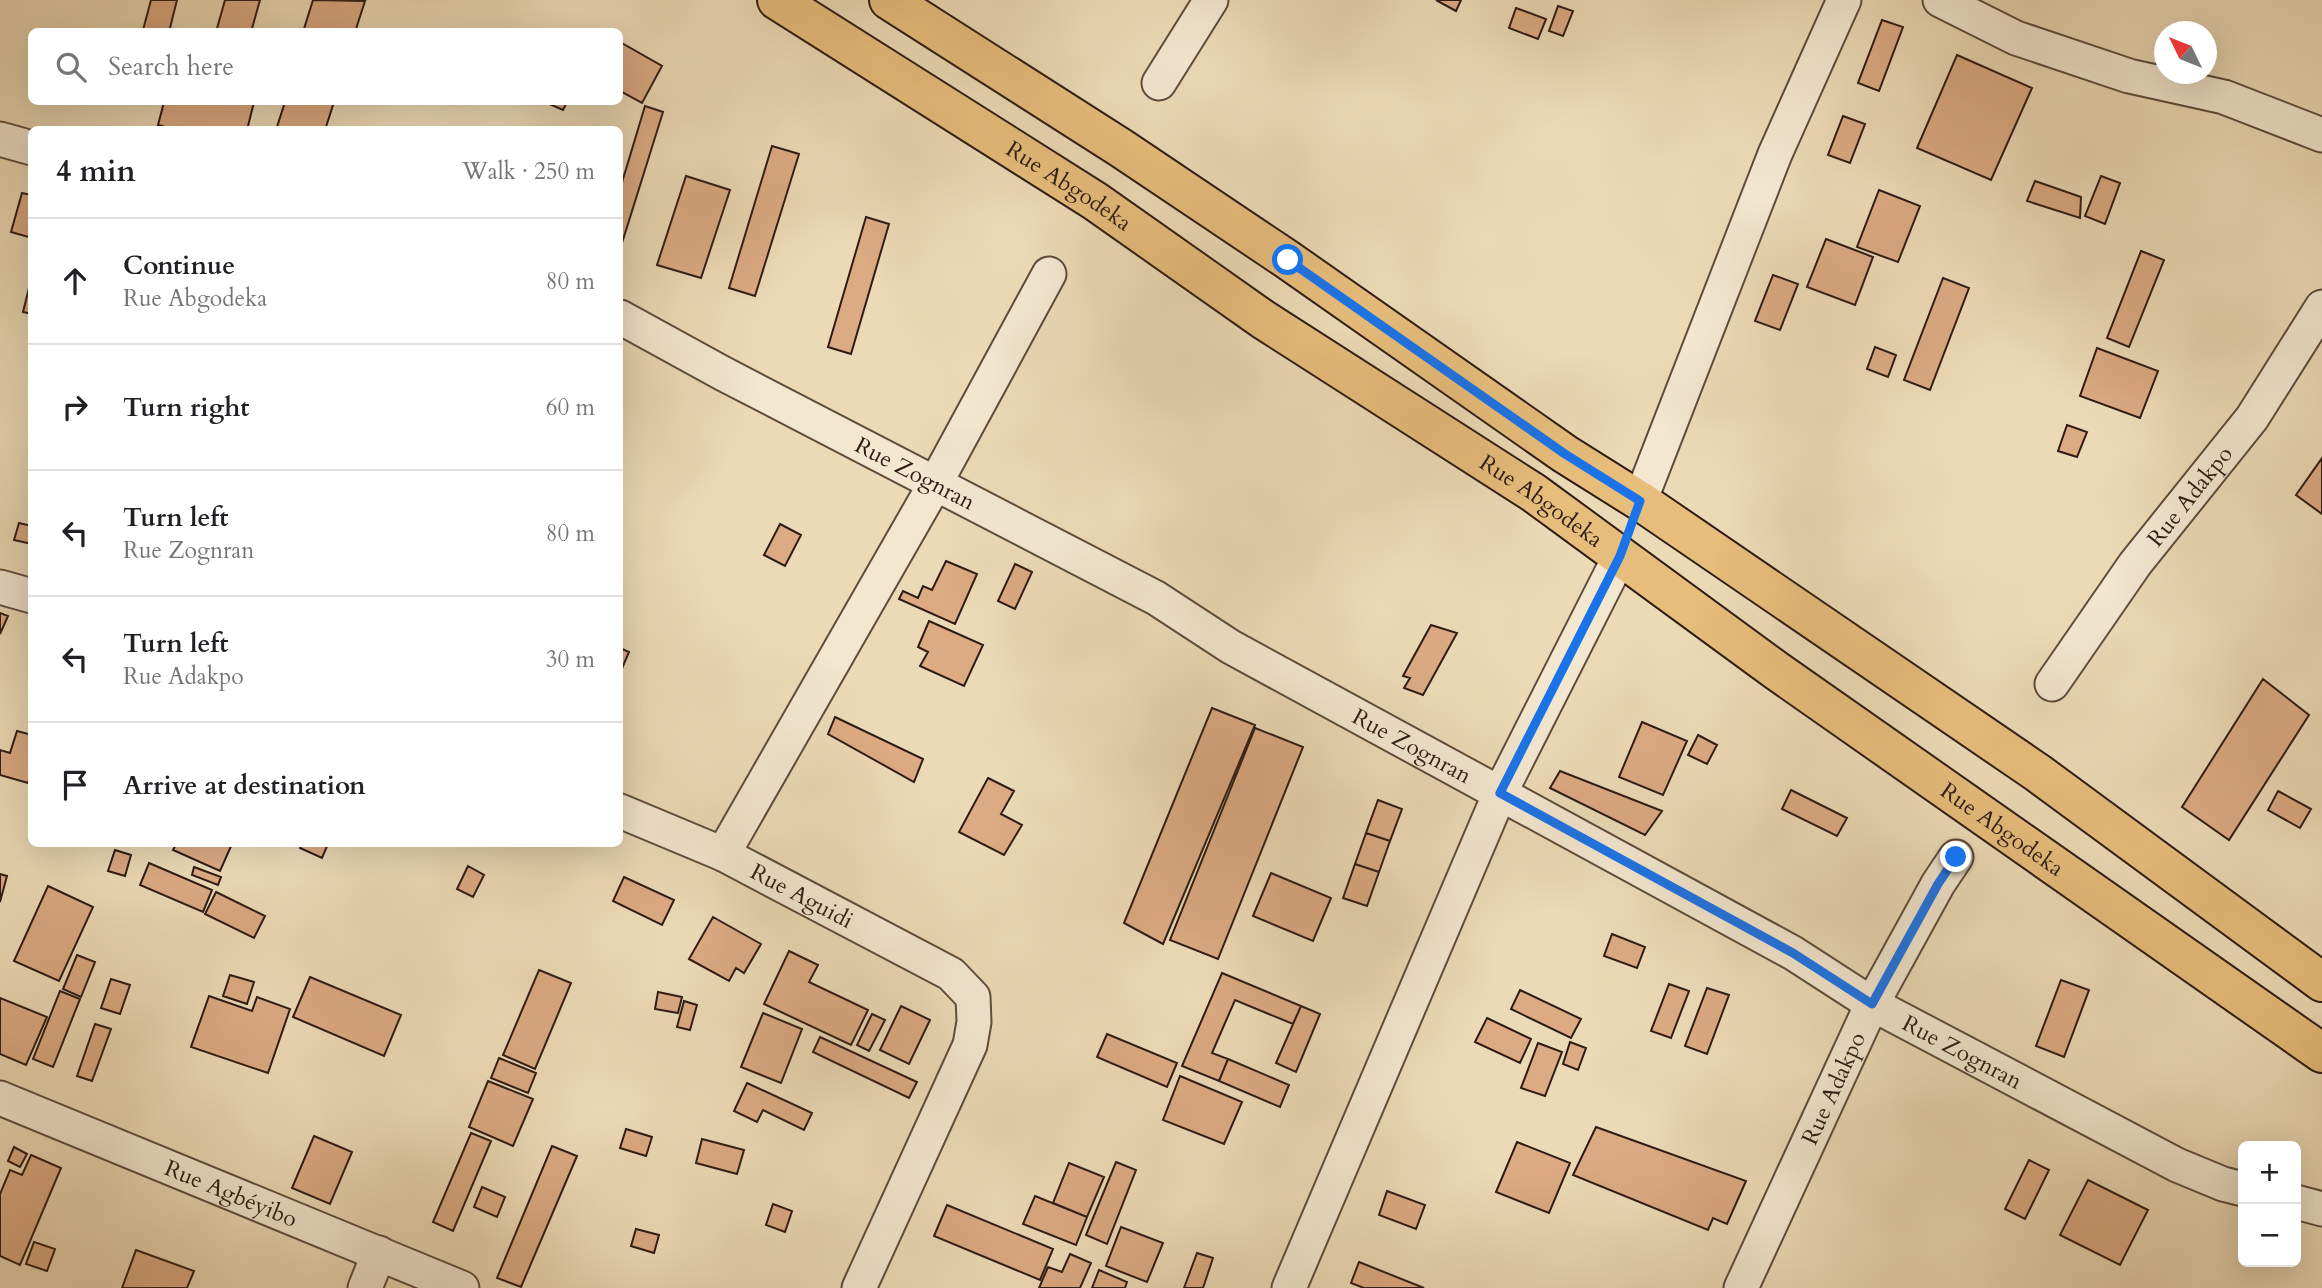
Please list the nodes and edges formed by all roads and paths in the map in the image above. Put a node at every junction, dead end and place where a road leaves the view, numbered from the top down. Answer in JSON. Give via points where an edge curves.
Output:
{"nodes":[{"id":1,"x":777,"y":0,"type":"edge"},
{"id":2,"x":889,"y":0,"type":"edge"},
{"id":3,"x":1211,"y":0,"type":"edge"},
{"id":4,"x":1843,"y":0,"type":"edge"},
{"id":5,"x":1940,"y":0,"type":"edge"},
{"id":6,"x":1159,"y":83,"type":"dead end"},
{"id":7,"x":2322,"y":135,"type":"edge"},
{"id":8,"x":0,"y":139,"type":"edge"},
{"id":9,"x":28,"y":147,"type":"edge"},
{"id":10,"x":1049,"y":274,"type":"dead end"},
{"id":11,"x":2322,"y":307,"type":"edge"},
{"id":12,"x":623,"y":319,"type":"edge"},
{"id":13,"x":935,"y":484,"type":"junction"},
{"id":14,"x":1640,"y":501,"type":"junction"},
{"id":15,"x":1620,"y":556,"type":"junction"},
{"id":16,"x":0,"y":587,"type":"edge"},
{"id":17,"x":28,"y":595,"type":"edge"},
{"id":18,"x":2052,"y":684,"type":"dead end"},
{"id":19,"x":1500,"y":793,"type":"junction"},
{"id":20,"x":623,"y":812,"type":"edge"},
{"id":21,"x":723,"y":854,"type":"junction"},
{"id":22,"x":1956,"y":857,"type":"dead end"},
{"id":23,"x":2322,"y":982,"type":"edge"},
{"id":24,"x":1872,"y":1004,"type":"junction"},
{"id":25,"x":2322,"y":1053,"type":"edge"},
{"id":26,"x":0,"y":1098,"type":"edge"},
{"id":27,"x":2238,"y":1188,"type":"edge"},
{"id":28,"x":2301,"y":1203,"type":"edge"},
{"id":29,"x":2322,"y":1209,"type":"edge"},
{"id":30,"x":379,"y":1253,"type":"junction"},
{"id":31,"x":365,"y":1288,"type":"edge"},
{"id":32,"x":462,"y":1288,"type":"edge"},
{"id":33,"x":859,"y":1288,"type":"edge"},
{"id":34,"x":1289,"y":1288,"type":"edge"},
{"id":35,"x":1741,"y":1288,"type":"edge"}],
"edges":[{"from":1,"to":15,"type":"main road","name":"Rue Abgodeka","via":[[1095,201],[1264,320],[1534,493]]},
{"from":2,"to":14,"type":"main road","via":[[1121,148]]},
{"from":3,"to":6,"type":"street"},
{"from":4,"to":14,"type":"street","via":[[1775,154]]},
{"from":5,"to":7,"type":"street","via":[[2016,38],[2129,76],[2224,97]]},
{"from":8,"to":9,"type":"street"},
{"from":10,"to":13,"type":"street"},
{"from":11,"to":18,"type":"street","name":"Rue Adakpo","via":[[2252,418],[2135,564]]},
{"from":12,"to":13,"type":"street","name":"Rue Zognran"},
{"from":13,"to":19,"type":"street","name":"Rue Zognran","via":[[1156,598],[1231,647]]},
{"from":13,"to":21,"type":"street"},
{"from":14,"to":15,"type":"main road"},
{"from":14,"to":23,"type":"main road","via":[[2038,773]]},
{"from":15,"to":19,"type":"street"},
{"from":15,"to":25,"type":"main road","name":"Rue Abgodeka"},
{"from":16,"to":17,"type":"street"},
{"from":19,"to":24,"type":"street","name":"Rue Zognran","via":[[1793,953]]},
{"from":19,"to":34,"type":"street"},
{"from":20,"to":21,"type":"street","name":"Rue Aguidi"},
{"from":21,"to":33,"type":"street","name":"Rue Aguidi","via":[[951,974],[973,998],[970,1045]]},
{"from":22,"to":24,"type":"street","name":"Rue Adakpo"},
{"from":24,"to":27,"type":"street","name":"Rue Zognran","via":[[2177,1165]]},
{"from":24,"to":35,"type":"street","name":"Rue Adakpo"},
{"from":26,"to":30,"type":"street","name":"Rue Agbéyibo"},
{"from":28,"to":29,"type":"street"},
{"from":30,"to":31,"type":"street"},
{"from":30,"to":32,"type":"street","name":"Rue Agbéyibo"}]}
